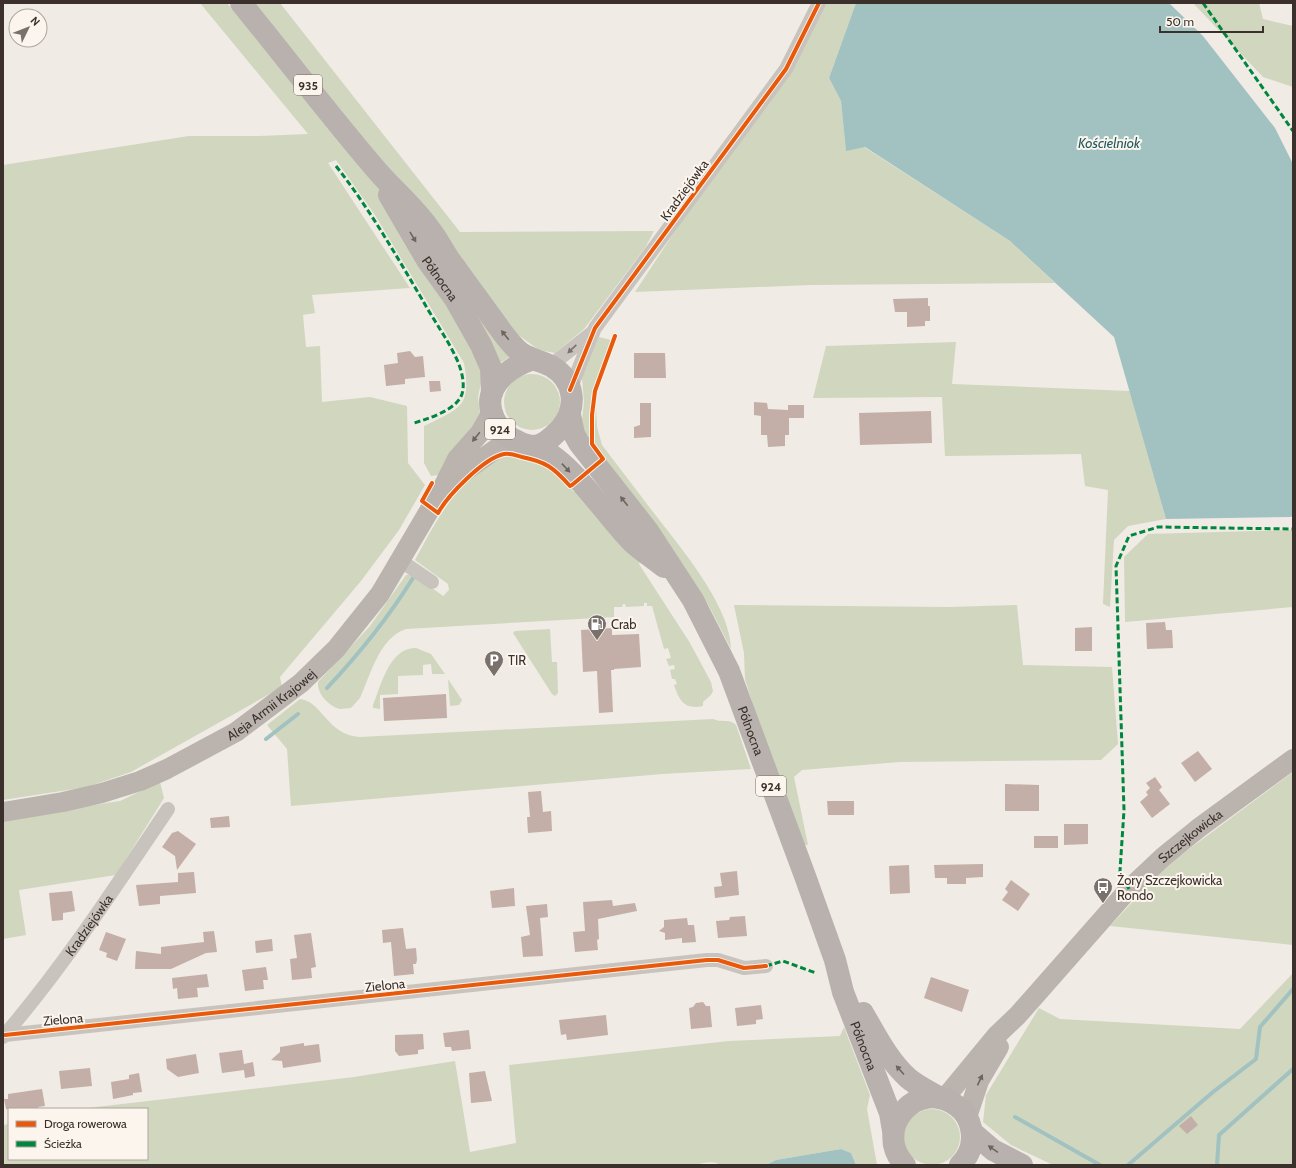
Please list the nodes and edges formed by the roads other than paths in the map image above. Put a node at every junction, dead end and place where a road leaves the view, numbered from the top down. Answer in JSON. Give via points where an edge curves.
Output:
{"nodes":[{"id":1,"x":241,"y":3,"type":"edge"},
{"id":2,"x":819,"y":3,"type":"edge"},
{"id":3,"x":374,"y":168,"type":"junction"},
{"id":4,"x":593,"y":332,"type":"junction"},
{"id":5,"x":542,"y":362,"type":"junction"},
{"id":6,"x":570,"y":390,"type":"junction"},
{"id":7,"x":492,"y":403,"type":"junction"},
{"id":8,"x":570,"y":414,"type":"junction"},
{"id":9,"x":514,"y":440,"type":"junction"},
{"id":10,"x":534,"y":446,"type":"junction"},
{"id":11,"x":442,"y":489,"type":"junction"},
{"id":12,"x":401,"y":561,"type":"junction"},
{"id":13,"x":676,"y":576,"type":"junction"},
{"id":14,"x":432,"y":582,"type":"dead end"},
{"id":15,"x":1293,"y":759,"type":"edge"},
{"id":16,"x":168,"y":809,"type":"dead end"},
{"id":17,"x":8,"y":811,"type":"edge"},
{"id":18,"x":835,"y":960,"type":"junction"},
{"id":19,"x":766,"y":966,"type":"dead end"},
{"id":20,"x":1018,"y":1015,"type":"junction"},
{"id":21,"x":4,"y":1036,"type":"edge"},
{"id":22,"x":942,"y":1098,"type":"junction"},
{"id":23,"x":969,"y":1125,"type":"junction"},
{"id":24,"x":893,"y":1131,"type":"junction"},
{"id":25,"x":900,"y":1162,"type":"edge"},
{"id":26,"x":960,"y":1165,"type":"edge"},
{"id":27,"x":1022,"y":1165,"type":"edge"}],
"edges":[{"from":1,"to":3,"type":"main road","name":"Północna","number":"935"},
{"from":2,"to":4,"type":"street","name":"Kradziejówka","via":[[786,70]]},
{"from":5,"to":3,"type":"main road","name":"Północna","number":"935","one_way":true,"via":[[521,353],[509,341],[429,228],[411,205]]},
{"from":3,"to":7,"type":"main road","name":"Północna","number":"935","one_way":true,"via":[[427,260],[455,299],[484,350],[491,368]]},
{"from":4,"to":5,"type":"street","name":"Kradziejówka","one_way":true},
{"from":4,"to":6,"type":"street","name":"Kradziejówka"},
{"from":5,"to":6,"type":"main road","number":"924","via":[[561,374]]},
{"from":5,"to":7,"type":"main road","number":"924","via":[[520,364],[512,370],[495,385]]},
{"from":6,"to":8,"type":"main road","number":"924"},
{"from":7,"to":9,"type":"main road","number":"924","via":[[500,428]]},
{"from":7,"to":11,"type":"main road","name":"Aleja Armii Krajowej","number":"924","one_way":true,"via":[[480,432],[457,459]]},
{"from":8,"to":10,"type":"main road","via":[[553,436]]},
{"from":13,"to":8,"type":"main road","name":"Północna","number":"924","one_way":true,"via":[[648,531],[579,443],[574,434]]},
{"from":9,"to":10,"type":"main road","number":"924"},
{"from":9,"to":11,"type":"main road","name":"Aleja Armii Krajowej","number":"924","via":[[488,454]]},
{"from":10,"to":13,"type":"main road","name":"Północna","number":"924","one_way":true,"via":[[561,463],[633,542]]},
{"from":11,"to":12,"type":"main road","name":"Aleja Armii Krajowej","number":"924"},
{"from":12,"to":14,"type":"street"},
{"from":12,"to":17,"type":"main road","name":"Aleja Armii Krajowej","number":"924","via":[[380,594],[336,649],[301,683],[236,732],[182,762],[140,781],[69,801]]},
{"from":13,"to":18,"type":"main road","name":"Północna","number":"924","via":[[700,613],[738,692]]},
{"from":15,"to":20,"type":"main road","name":"Szczejkowicka","via":[[1163,857],[1117,902]]},
{"from":16,"to":21,"type":"street","name":"Kradziejówka","via":[[114,889]]},
{"from":22,"to":18,"type":"main road","name":"Północna","number":"924","one_way":true,"via":[[907,1077],[888,1055]]},
{"from":18,"to":24,"type":"main road","name":"Północna","number":"924","via":[[843,992],[890,1113]]},
{"from":19,"to":21,"type":"street","name":"Zielona","via":[[744,968],[718,960],[707,960]]},
{"from":20,"to":22,"type":"main road","name":"Szczejkowicka","via":[[996,1036]]},
{"from":23,"to":20,"type":"main road","name":"Szczejkowicka","one_way":true,"via":[[979,1081]]},
{"from":22,"to":23,"type":"main road","number":"924","via":[[958,1107]]},
{"from":22,"to":24,"type":"main road","via":[[923,1098],[909,1105],[899,1117]]},
{"from":23,"to":26,"type":"main road","via":[[969,1151]]},
{"from":27,"to":23,"type":"main road","one_way":true,"via":[[993,1150]]},
{"from":24,"to":25,"type":"main road","number":"924"}]}
